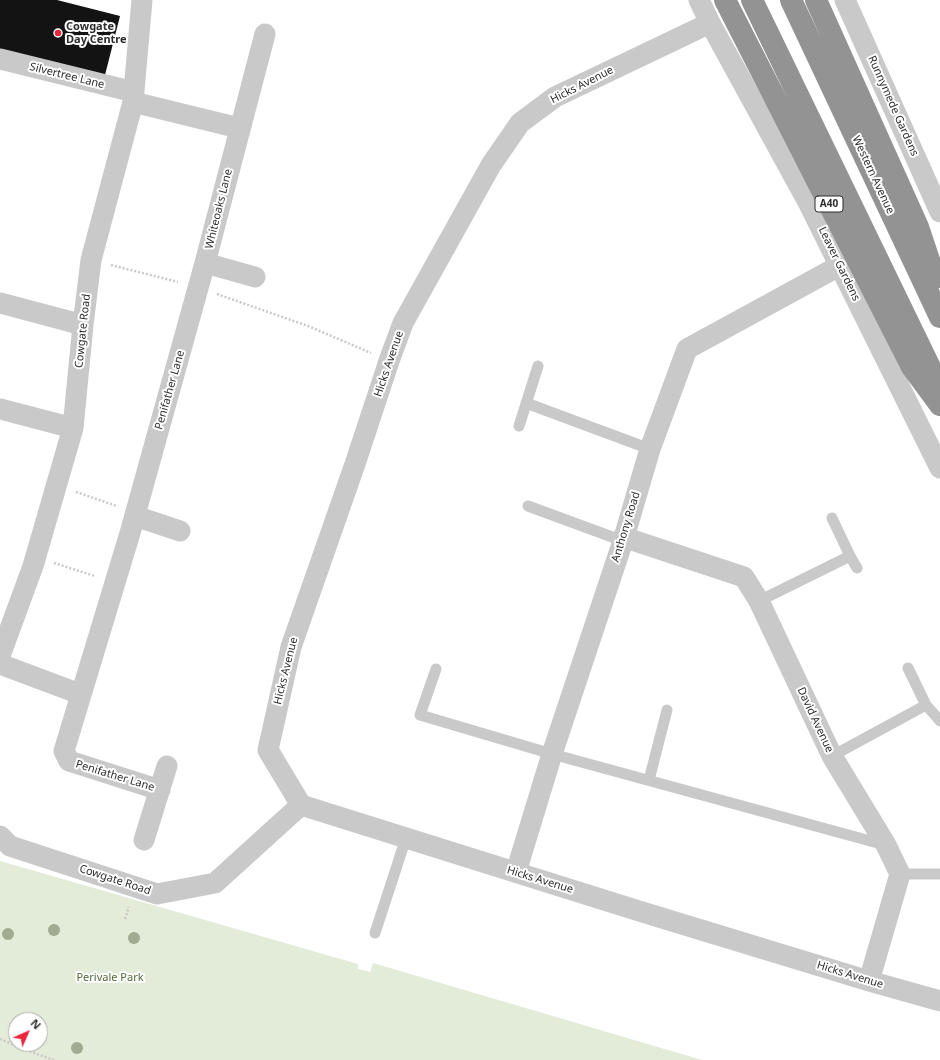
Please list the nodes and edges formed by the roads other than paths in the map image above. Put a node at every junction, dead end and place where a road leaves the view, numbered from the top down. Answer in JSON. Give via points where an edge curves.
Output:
{"nodes":[{"id":1,"x":142,"y":0,"type":"edge"},
{"id":2,"x":699,"y":0,"type":"edge"},
{"id":3,"x":725,"y":0,"type":"edge"},
{"id":4,"x":752,"y":0,"type":"edge"},
{"id":5,"x":791,"y":0,"type":"edge"},
{"id":6,"x":816,"y":0,"type":"edge"},
{"id":7,"x":846,"y":0,"type":"edge"},
{"id":8,"x":710,"y":23,"type":"junction"},
{"id":9,"x":265,"y":34,"type":"dead end"},
{"id":10,"x":0,"y":59,"type":"edge"},
{"id":11,"x":133,"y":97,"type":"junction"},
{"id":12,"x":240,"y":128,"type":"junction"},
{"id":13,"x":940,"y":212,"type":"edge"},
{"id":14,"x":205,"y":263,"type":"junction"},
{"id":15,"x":839,"y":266,"type":"junction"},
{"id":16,"x":255,"y":277,"type":"dead end"},
{"id":17,"x":940,"y":294,"type":"edge"},
{"id":18,"x":0,"y":302,"type":"edge"},
{"id":19,"x":940,"y":317,"type":"edge"},
{"id":20,"x":83,"y":325,"type":"junction"},
{"id":21,"x":538,"y":366,"type":"dead end"},
{"id":22,"x":940,"y":389,"type":"edge"},
{"id":23,"x":526,"y":403,"type":"junction"},
{"id":24,"x":940,"y":405,"type":"edge"},
{"id":25,"x":0,"y":409,"type":"edge"},
{"id":26,"x":519,"y":426,"type":"dead end"},
{"id":27,"x":73,"y":428,"type":"junction"},
{"id":28,"x":650,"y":449,"type":"junction"},
{"id":29,"x":940,"y":468,"type":"edge"},
{"id":30,"x":528,"y":506,"type":"dead end"},
{"id":31,"x":135,"y":516,"type":"junction"},
{"id":32,"x":832,"y":518,"type":"dead end"},
{"id":33,"x":180,"y":531,"type":"dead end"},
{"id":34,"x":623,"y":539,"type":"junction"},
{"id":35,"x":850,"y":556,"type":"junction"},
{"id":36,"x":857,"y":568,"type":"dead end"},
{"id":37,"x":759,"y":601,"type":"junction"},
{"id":38,"x":0,"y":656,"type":"edge"},
{"id":39,"x":0,"y":664,"type":"edge"},
{"id":40,"x":908,"y":668,"type":"dead end"},
{"id":41,"x":436,"y":669,"type":"dead end"},
{"id":42,"x":80,"y":694,"type":"junction"},
{"id":43,"x":926,"y":705,"type":"junction"},
{"id":44,"x":667,"y":710,"type":"dead end"},
{"id":45,"x":940,"y":721,"type":"edge"},
{"id":46,"x":552,"y":754,"type":"junction"},
{"id":47,"x":832,"y":756,"type":"junction"},
{"id":48,"x":167,"y":766,"type":"dead end"},
{"id":49,"x":648,"y":780,"type":"junction"},
{"id":50,"x":160,"y":790,"type":"junction"},
{"id":51,"x":301,"y":805,"type":"junction"},
{"id":52,"x":0,"y":836,"type":"edge"},
{"id":53,"x":406,"y":838,"type":"junction"},
{"id":54,"x":144,"y":840,"type":"dead end"},
{"id":55,"x":886,"y":845,"type":"junction"},
{"id":56,"x":516,"y":872,"type":"junction"},
{"id":57,"x":900,"y":874,"type":"junction"},
{"id":58,"x":940,"y":874,"type":"edge"},
{"id":59,"x":375,"y":933,"type":"dead end"},
{"id":60,"x":869,"y":981,"type":"junction"},
{"id":61,"x":940,"y":1001,"type":"edge"}],
"edges":[{"from":1,"to":11,"type":"street","name":"Cowgate Road"},
{"from":2,"to":8,"type":"street","name":"Leaver Gardens"},
{"from":3,"to":24,"type":"highway","number":"A40","via":[[912,367]]},
{"from":4,"to":22,"type":"highway","number":"A40"},
{"from":5,"to":19,"type":"highway","name":"Western Avenue"},
{"from":6,"to":17,"type":"highway","via":[[918,227]]},
{"from":7,"to":13,"type":"street","name":"Runnymede Gardens"},
{"from":8,"to":15,"type":"street","name":"Leaver Gardens","via":[[809,204]]},
{"from":8,"to":51,"type":"street","name":"Hicks Avenue","via":[[555,97],[520,123],[491,165],[403,323],[290,647],[268,750]]},
{"from":9,"to":12,"type":"street","name":"Whiteoaks Lane"},
{"from":10,"to":11,"type":"street","name":"Silvertree Lane"},
{"from":11,"to":12,"type":"street"},
{"from":11,"to":20,"type":"street","name":"Cowgate Road","via":[[91,260]]},
{"from":12,"to":14,"type":"street","name":"Whiteoaks Lane"},
{"from":14,"to":16,"type":"street","name":"Whiteoaks Lane"},
{"from":14,"to":31,"type":"street","name":"Penifather Lane"},
{"from":15,"to":28,"type":"street","name":"Anthony Road","via":[[687,349]]},
{"from":15,"to":29,"type":"street","name":"Leaver Gardens"},
{"from":18,"to":20,"type":"street"},
{"from":20,"to":27,"type":"street","name":"Cowgate Road"},
{"from":21,"to":23,"type":"lane"},
{"from":23,"to":26,"type":"lane"},
{"from":23,"to":28,"type":"lane"},
{"from":25,"to":27,"type":"street"},
{"from":27,"to":38,"type":"street","name":"Cowgate Road","via":[[35,557]]},
{"from":28,"to":34,"type":"street","name":"Anthony Road"},
{"from":30,"to":34,"type":"lane"},
{"from":31,"to":33,"type":"street"},
{"from":31,"to":42,"type":"street","name":"Penifather Lane"},
{"from":32,"to":35,"type":"lane"},
{"from":34,"to":37,"type":"street","name":"David Avenue","via":[[744,577]]},
{"from":34,"to":46,"type":"street","name":"Anthony Road"},
{"from":35,"to":36,"type":"lane"},
{"from":35,"to":37,"type":"lane"},
{"from":37,"to":47,"type":"street","name":"David Avenue"},
{"from":39,"to":42,"type":"street"},
{"from":40,"to":43,"type":"lane"},
{"from":41,"to":46,"type":"lane","via":[[420,715]]},
{"from":42,"to":50,"type":"street","name":"Penifather Lane","via":[[64,751],[69,761]]},
{"from":43,"to":45,"type":"lane"},
{"from":43,"to":47,"type":"lane"},
{"from":44,"to":49,"type":"lane"},
{"from":46,"to":49,"type":"lane"},
{"from":46,"to":56,"type":"street","name":"Anthony Road"},
{"from":47,"to":55,"type":"street","name":"David Avenue"},
{"from":48,"to":50,"type":"street","name":"Penifather Lane"},
{"from":49,"to":55,"type":"lane"},
{"from":50,"to":54,"type":"street","name":"Penifather Lane"},
{"from":51,"to":52,"type":"street","name":"Cowgate Road","via":[[215,883],[157,894],[10,846]]},
{"from":51,"to":53,"type":"street","name":"Hicks Avenue"},
{"from":53,"to":56,"type":"street","name":"Hicks Avenue"},
{"from":53,"to":59,"type":"lane"},
{"from":55,"to":57,"type":"street","name":"David Avenue"},
{"from":56,"to":60,"type":"street","name":"Hicks Avenue"},
{"from":57,"to":58,"type":"lane"},
{"from":57,"to":60,"type":"street"},
{"from":60,"to":61,"type":"street","name":"Hicks Avenue"}]}
